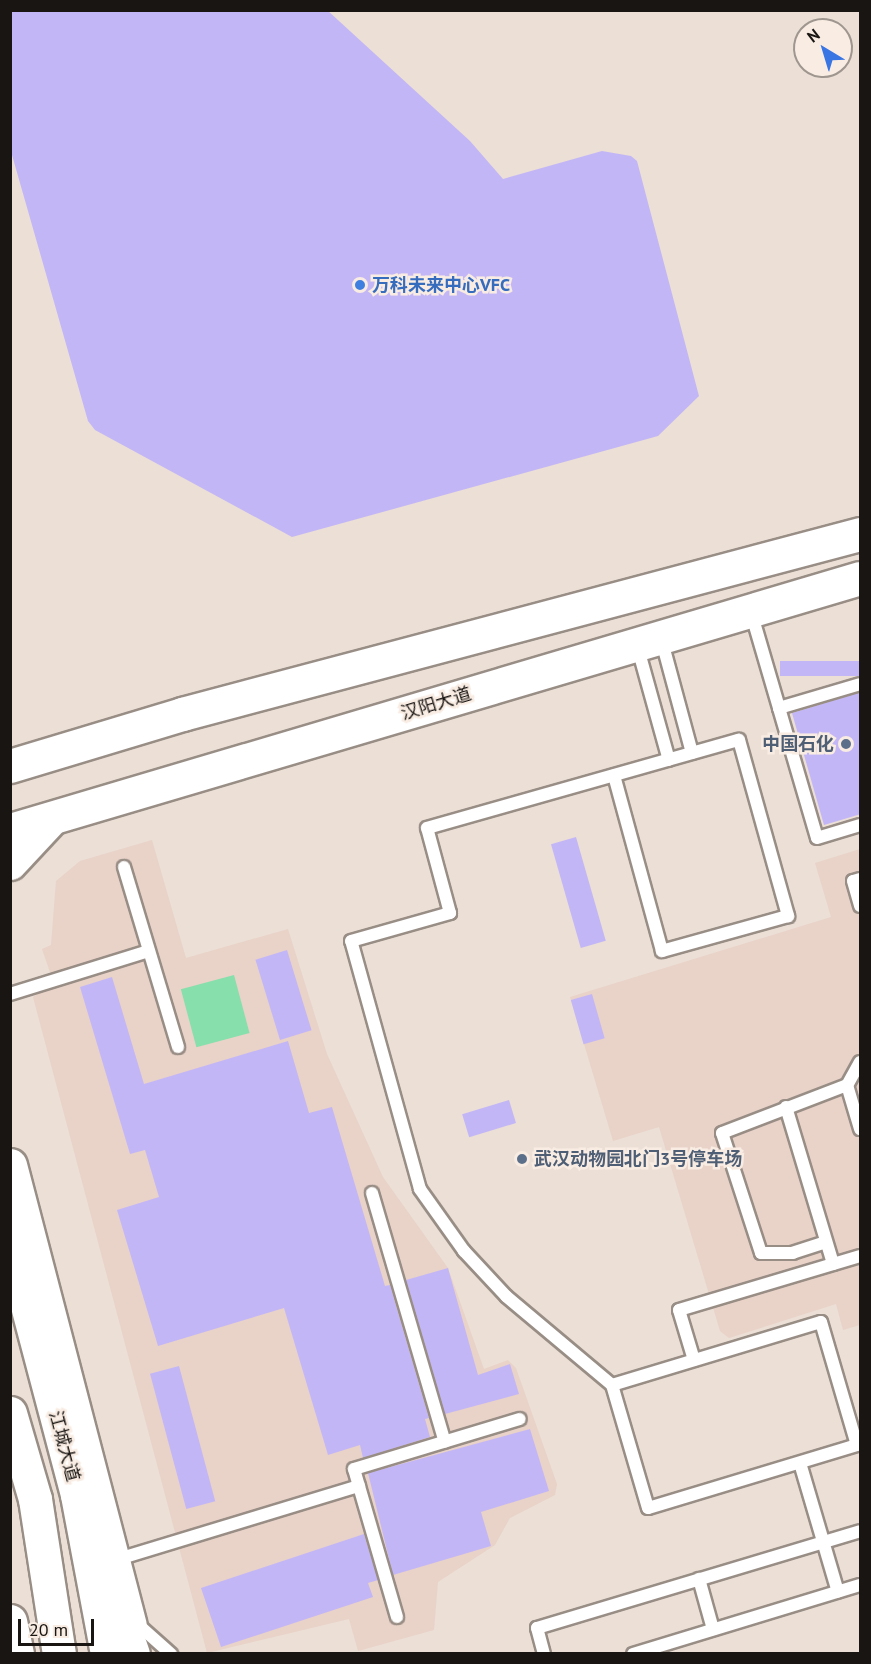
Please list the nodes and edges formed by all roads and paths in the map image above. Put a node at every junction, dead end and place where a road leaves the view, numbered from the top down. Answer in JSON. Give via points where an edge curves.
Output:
{"nodes":[{"id":1,"x":861,"y":534,"type":"edge"},
{"id":2,"x":861,"y":578,"type":"edge"},
{"id":3,"x":751,"y":610,"type":"junction"},
{"id":4,"x":649,"y":641,"type":"junction"},
{"id":5,"x":861,"y":684,"type":"edge"},
{"id":6,"x":779,"y":708,"type":"junction"},
{"id":7,"x":182,"y":714,"type":"junction"},
{"id":8,"x":10,"y":742,"type":"edge"},
{"id":9,"x":692,"y":753,"type":"junction"},
{"id":10,"x":669,"y":760,"type":"junction"},
{"id":11,"x":10,"y":766,"type":"edge"},
{"id":12,"x":614,"y":776,"type":"junction"},
{"id":13,"x":50,"y":820,"type":"junction"},
{"id":14,"x":861,"y":825,"type":"edge"},
{"id":15,"x":10,"y":830,"type":"edge"},
{"id":16,"x":10,"y":863,"type":"edge"},
{"id":17,"x":124,"y":867,"type":"dead end"},
{"id":18,"x":861,"y":879,"type":"edge"},
{"id":19,"x":861,"y":906,"type":"edge"},
{"id":20,"x":149,"y":951,"type":"junction"},
{"id":21,"x":10,"y":994,"type":"edge"},
{"id":22,"x":178,"y":1047,"type":"dead end"},
{"id":23,"x":861,"y":1062,"type":"edge"},
{"id":24,"x":847,"y":1086,"type":"junction"},
{"id":25,"x":786,"y":1107,"type":"junction"},
{"id":26,"x":861,"y":1130,"type":"edge"},
{"id":27,"x":10,"y":1165,"type":"edge"},
{"id":28,"x":372,"y":1193,"type":"dead end"},
{"id":29,"x":10,"y":1241,"type":"edge"},
{"id":30,"x":826,"y":1242,"type":"junction"},
{"id":31,"x":861,"y":1256,"type":"edge"},
{"id":32,"x":832,"y":1264,"type":"junction"},
{"id":33,"x":694,"y":1360,"type":"junction"},
{"id":34,"x":612,"y":1385,"type":"junction"},
{"id":35,"x":10,"y":1413,"type":"edge"},
{"id":36,"x":520,"y":1419,"type":"dead end"},
{"id":37,"x":445,"y":1442,"type":"junction"},
{"id":38,"x":800,"y":1462,"type":"junction"},
{"id":39,"x":359,"y":1486,"type":"junction"},
{"id":40,"x":77,"y":1496,"type":"junction"},
{"id":41,"x":861,"y":1531,"type":"edge"},
{"id":42,"x":824,"y":1542,"type":"junction"},
{"id":43,"x":115,"y":1560,"type":"junction"},
{"id":44,"x":699,"y":1579,"type":"junction"},
{"id":45,"x":861,"y":1585,"type":"edge"},
{"id":46,"x":838,"y":1592,"type":"junction"},
{"id":47,"x":128,"y":1616,"type":"junction"},
{"id":48,"x":397,"y":1617,"type":"dead end"},
{"id":49,"x":10,"y":1621,"type":"edge"},
{"id":50,"x":714,"y":1629,"type":"junction"},
{"id":51,"x":17,"y":1653,"type":"edge"},
{"id":52,"x":59,"y":1653,"type":"edge"},
{"id":53,"x":107,"y":1653,"type":"edge"},
{"id":54,"x":135,"y":1653,"type":"edge"},
{"id":55,"x":171,"y":1653,"type":"edge"},
{"id":56,"x":544,"y":1653,"type":"edge"},
{"id":57,"x":633,"y":1653,"type":"edge"}],
"edges":[{"from":1,"to":7,"type":"main road"},
{"from":2,"to":3,"type":"main road","name":"汉阳大道"},
{"from":3,"to":4,"type":"main road","name":"汉阳大道"},
{"from":3,"to":6,"type":"lane"},
{"from":4,"to":9,"type":"lane"},
{"from":4,"to":10,"type":"lane"},
{"from":4,"to":13,"type":"main road","name":"汉阳大道"},
{"from":5,"to":6,"type":"lane"},
{"from":6,"to":14,"type":"lane","via":[[817,838]]},
{"from":7,"to":8,"type":"main road","via":[[99,721]]},
{"from":7,"to":11,"type":"main road"},
{"from":9,"to":10,"type":"lane"},
{"from":9,"to":12,"type":"lane","via":[[739,740],[788,916],[662,951]]},
{"from":10,"to":12,"type":"lane"},
{"from":12,"to":34,"type":"lane","via":[[427,828],[450,913],[351,941],[420,1189],[464,1251],[506,1296]]},
{"from":13,"to":15,"type":"main road","name":"汉阳大道"},
{"from":13,"to":16,"type":"main road"},
{"from":17,"to":20,"type":"lane"},
{"from":18,"to":19,"type":"lane","via":[[853,881]]},
{"from":20,"to":21,"type":"lane"},
{"from":20,"to":22,"type":"lane"},
{"from":23,"to":24,"type":"lane"},
{"from":24,"to":25,"type":"lane"},
{"from":24,"to":26,"type":"lane"},
{"from":25,"to":30,"type":"lane"},
{"from":25,"to":30,"type":"lane","via":[[722,1133],[761,1253],[793,1252]]},
{"from":27,"to":43,"type":"main road"},
{"from":28,"to":37,"type":"lane"},
{"from":29,"to":40,"type":"main road","name":"江城大道"},
{"from":30,"to":32,"type":"lane"},
{"from":31,"to":32,"type":"lane"},
{"from":32,"to":33,"type":"lane","via":[[679,1310]]},
{"from":33,"to":34,"type":"lane"},
{"from":33,"to":38,"type":"lane","via":[[821,1322],[857,1445]]},
{"from":34,"to":38,"type":"lane","via":[[648,1508]]},
{"from":35,"to":52,"type":"main road","via":[[35,1499]]},
{"from":36,"to":37,"type":"lane"},
{"from":37,"to":39,"type":"lane","via":[[354,1469]]},
{"from":38,"to":42,"type":"lane"},
{"from":39,"to":43,"type":"lane"},
{"from":39,"to":48,"type":"lane"},
{"from":40,"to":53,"type":"main road","name":"江城大道"},
{"from":40,"to":54,"type":"main road"},
{"from":41,"to":42,"type":"lane"},
{"from":42,"to":44,"type":"lane"},
{"from":42,"to":46,"type":"lane"},
{"from":43,"to":47,"type":"main road"},
{"from":44,"to":50,"type":"lane"},
{"from":44,"to":56,"type":"lane","via":[[537,1628]]},
{"from":45,"to":46,"type":"lane"},
{"from":46,"to":50,"type":"lane"},
{"from":47,"to":54,"type":"main road"},
{"from":47,"to":55,"type":"lane"},
{"from":49,"to":51,"type":"main road"},
{"from":50,"to":57,"type":"lane"}]}
